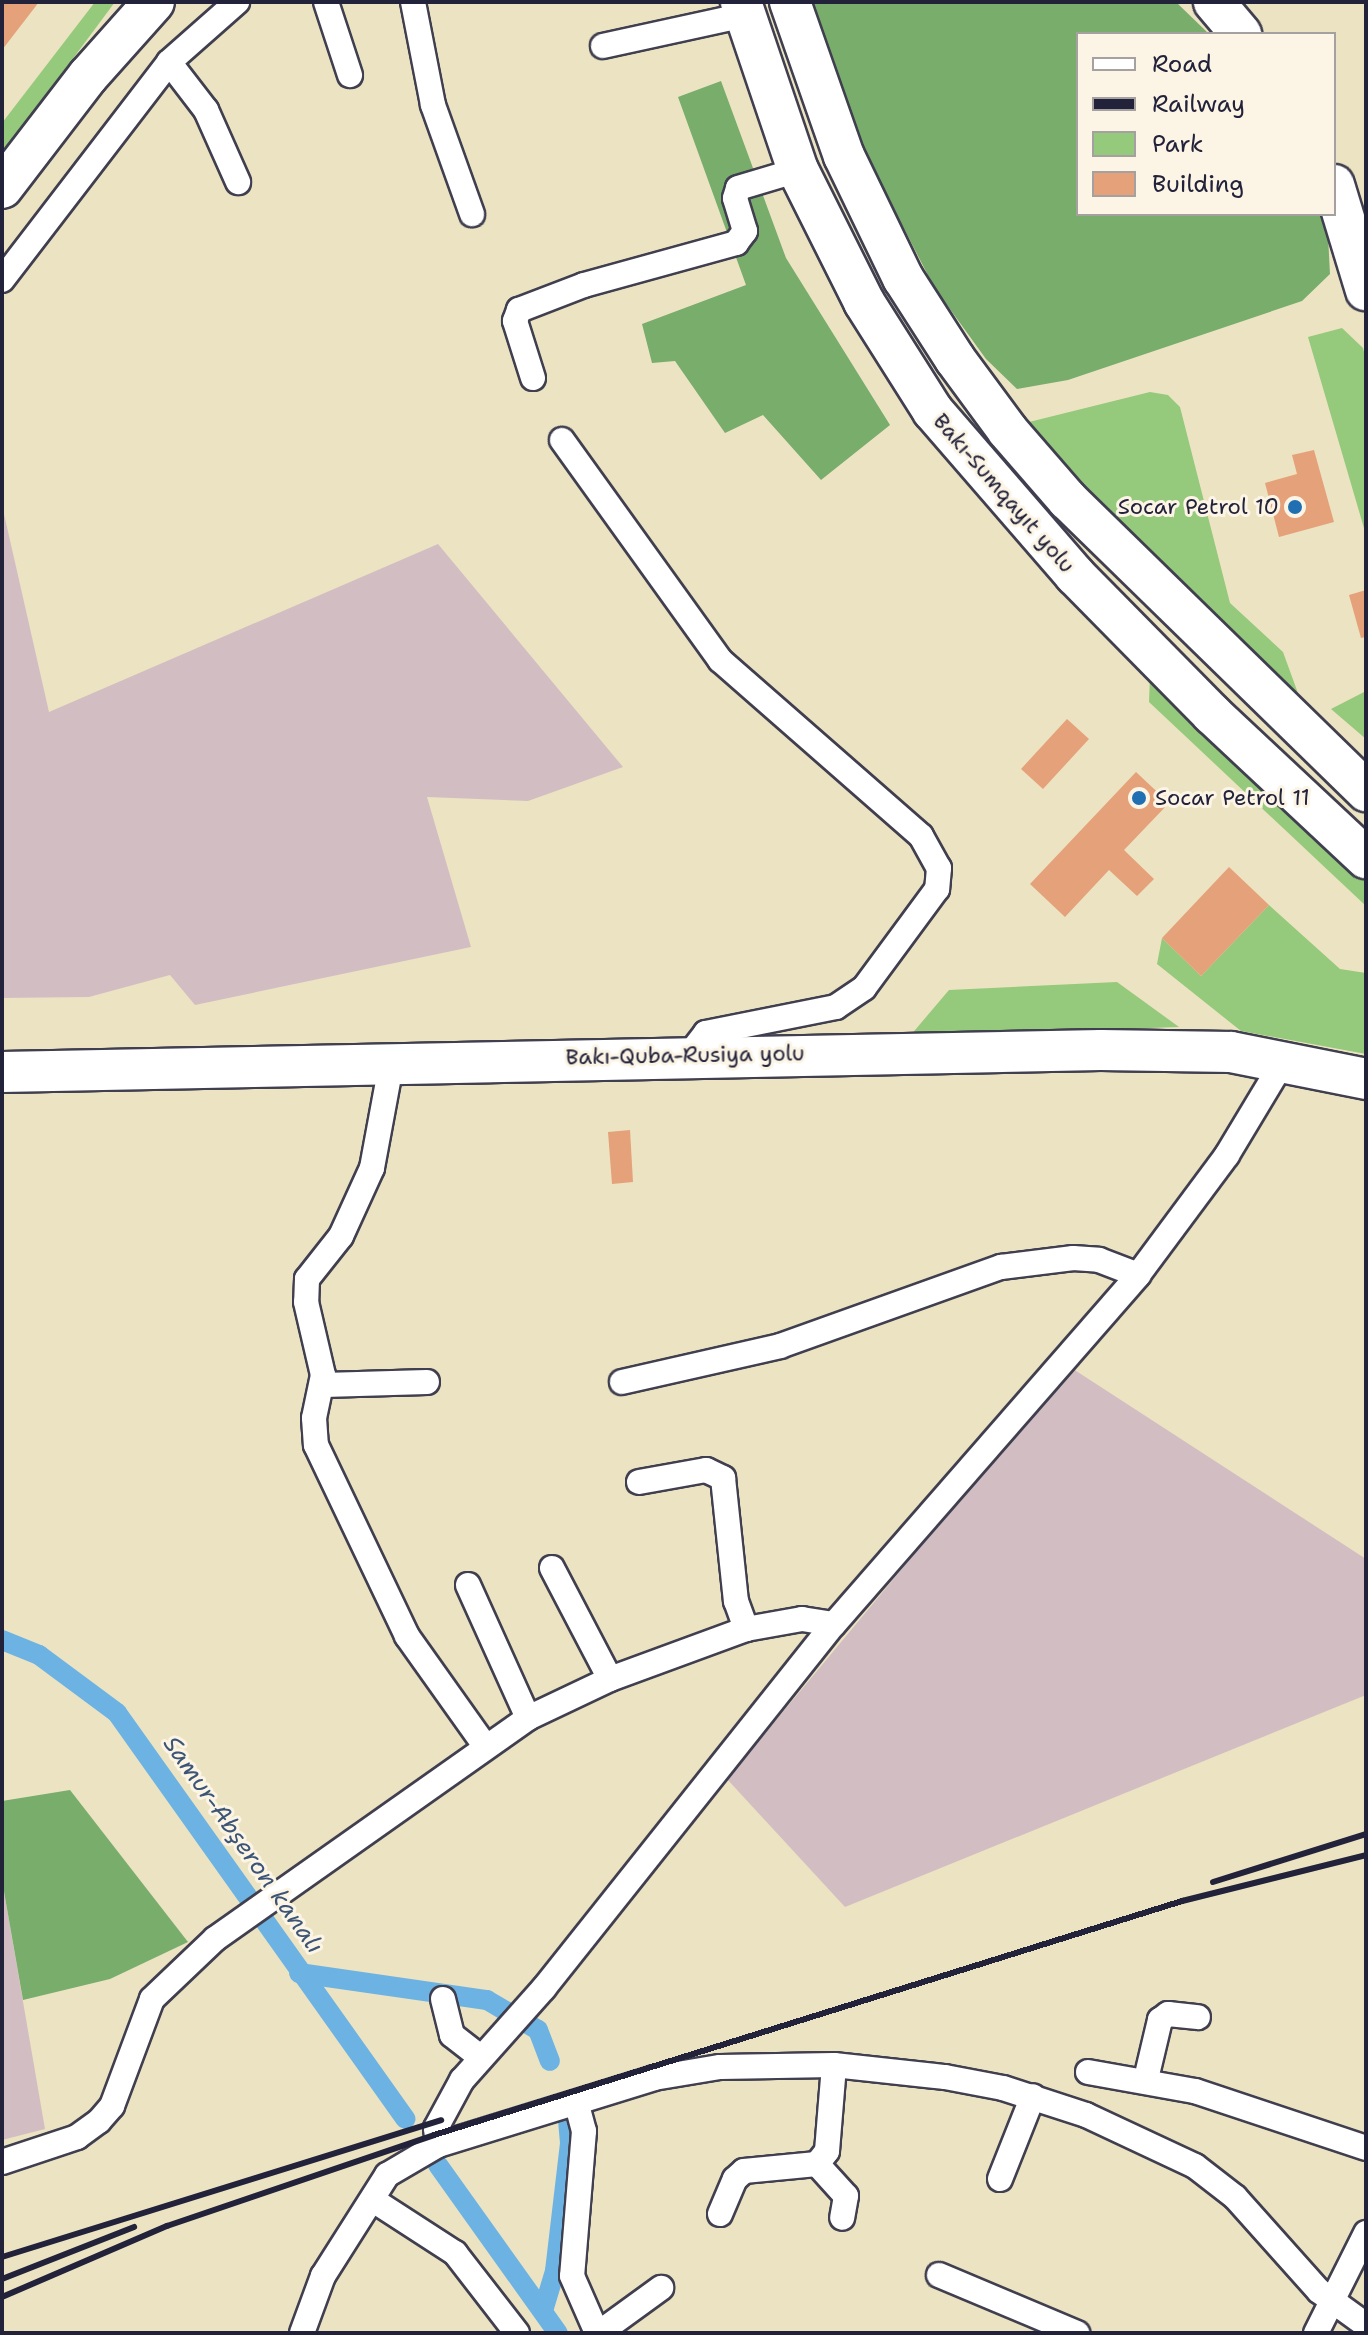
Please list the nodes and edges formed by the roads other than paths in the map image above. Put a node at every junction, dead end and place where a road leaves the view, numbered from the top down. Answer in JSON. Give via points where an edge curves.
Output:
{"nodes":[{"id":1,"x":154,"y":2,"type":"edge"},
{"id":2,"x":237,"y":2,"type":"edge"},
{"id":3,"x":326,"y":2,"type":"edge"},
{"id":4,"x":413,"y":2,"type":"edge"},
{"id":5,"x":790,"y":2,"type":"edge"},
{"id":6,"x":1214,"y":2,"type":"edge"},
{"id":7,"x":743,"y":8,"type":"edge"},
{"id":8,"x":1239,"y":32,"type":"edge"},
{"id":9,"x":603,"y":46,"type":"dead end"},
{"id":10,"x":169,"y":62,"type":"junction"},
{"id":11,"x":350,"y":75,"type":"dead end"},
{"id":12,"x":798,"y":170,"type":"junction"},
{"id":13,"x":238,"y":182,"type":"dead end"},
{"id":14,"x":2,"y":188,"type":"edge"},
{"id":15,"x":1336,"y":192,"type":"edge"},
{"id":16,"x":472,"y":214,"type":"dead end"},
{"id":17,"x":2,"y":280,"type":"edge"},
{"id":18,"x":1366,"y":290,"type":"edge"},
{"id":19,"x":533,"y":378,"type":"dead end"},
{"id":20,"x":562,"y":440,"type":"dead end"},
{"id":21,"x":1366,"y":791,"type":"edge"},
{"id":22,"x":1366,"y":858,"type":"edge"},
{"id":23,"x":689,"y":1055,"type":"junction"},
{"id":24,"x":392,"y":1060,"type":"junction"},
{"id":25,"x":1284,"y":1060,"type":"junction"},
{"id":26,"x":2,"y":1072,"type":"edge"},
{"id":27,"x":1366,"y":1079,"type":"edge"},
{"id":28,"x":1138,"y":1275,"type":"junction"},
{"id":29,"x":427,"y":1382,"type":"dead end"},
{"id":30,"x":622,"y":1382,"type":"dead end"},
{"id":31,"x":324,"y":1385,"type":"junction"},
{"id":32,"x":639,"y":1482,"type":"dead end"},
{"id":33,"x":552,"y":1568,"type":"dead end"},
{"id":34,"x":468,"y":1585,"type":"dead end"},
{"id":35,"x":834,"y":1624,"type":"junction"},
{"id":36,"x":746,"y":1629,"type":"junction"},
{"id":37,"x":610,"y":1679,"type":"junction"},
{"id":38,"x":528,"y":1718,"type":"junction"},
{"id":39,"x":486,"y":1747,"type":"junction"},
{"id":40,"x":443,"y":1999,"type":"dead end"},
{"id":41,"x":1198,"y":2017,"type":"dead end"},
{"id":42,"x":481,"y":2058,"type":"junction"},
{"id":43,"x":834,"y":2065,"type":"junction"},
{"id":44,"x":1088,"y":2072,"type":"dead end"},
{"id":45,"x":1146,"y":2079,"type":"junction"},
{"id":46,"x":1033,"y":2096,"type":"junction"},
{"id":47,"x":577,"y":2105,"type":"junction"},
{"id":48,"x":438,"y":2145,"type":"junction"},
{"id":49,"x":1366,"y":2148,"type":"edge"},
{"id":50,"x":2,"y":2162,"type":"edge"},
{"id":51,"x":817,"y":2164,"type":"junction"},
{"id":52,"x":1000,"y":2179,"type":"dead end"},
{"id":53,"x":373,"y":2200,"type":"junction"},
{"id":54,"x":720,"y":2214,"type":"dead end"},
{"id":55,"x":842,"y":2218,"type":"dead end"},
{"id":56,"x":1366,"y":2233,"type":"edge"},
{"id":57,"x":939,"y":2275,"type":"dead end"},
{"id":58,"x":661,"y":2288,"type":"dead end"},
{"id":59,"x":1332,"y":2301,"type":"junction"},
{"id":60,"x":1366,"y":2325,"type":"edge"},
{"id":61,"x":302,"y":2333,"type":"edge"},
{"id":62,"x":517,"y":2333,"type":"edge"},
{"id":63,"x":598,"y":2333,"type":"edge"},
{"id":64,"x":1077,"y":2333,"type":"edge"},
{"id":65,"x":1316,"y":2333,"type":"edge"}],
"edges":[{"from":1,"to":14,"type":"highway","via":[[88,76]]},
{"from":2,"to":10,"type":"street"},
{"from":3,"to":11,"type":"street"},
{"from":4,"to":16,"type":"street","via":[[433,105]]},
{"from":5,"to":21,"type":"highway","name":"Bakı-Sumqayıt yolu","via":[[844,156],[903,278],[955,359],[1068,500]]},
{"from":6,"to":8,"type":"highway"},
{"from":7,"to":9,"type":"street"},
{"from":7,"to":12,"type":"highway","name":"Bakı-Sumqayıt yolu"},
{"from":10,"to":13,"type":"street","via":[[206,110]]},
{"from":10,"to":17,"type":"street"},
{"from":12,"to":19,"type":"street","via":[[738,188],[735,198],[745,231],[736,243],[584,285],[519,310],[515,321]]},
{"from":12,"to":22,"type":"highway","name":"Bakı-Sumqayıt yolu","via":[[903,368],[972,462],[1212,714]]},
{"from":15,"to":18,"type":"highway"},
{"from":20,"to":23,"type":"street","via":[[720,660],[921,836],[939,868],[937,889],[864,988],[836,1007],[706,1033]]},
{"from":23,"to":24,"type":"highway","name":"Bakı-Quba-Rusiya yolu"},
{"from":23,"to":25,"type":"highway","name":"Bakı-Quba-Rusiya yolu","via":[[1101,1050],[1231,1052]]},
{"from":24,"to":26,"type":"highway","name":"Bakı-Quba-Rusiya yolu"},
{"from":24,"to":31,"type":"street","via":[[372,1168],[341,1236],[307,1279],[306,1302]]},
{"from":25,"to":27,"type":"highway","name":"Bakı-Quba-Rusiya yolu"},
{"from":25,"to":28,"type":"street","via":[[1227,1155]]},
{"from":28,"to":30,"type":"street","via":[[1099,1260],[1073,1258],[1001,1267],[780,1346]]},
{"from":28,"to":35,"type":"street"},
{"from":29,"to":31,"type":"street"},
{"from":31,"to":39,"type":"street","via":[[314,1418],[316,1445],[407,1636]]},
{"from":32,"to":36,"type":"street","via":[[706,1470],[723,1478],[736,1601]]},
{"from":33,"to":37,"type":"street"},
{"from":34,"to":38,"type":"street"},
{"from":35,"to":36,"type":"street","via":[[802,1619]]},
{"from":35,"to":42,"type":"street","via":[[544,1988]]},
{"from":36,"to":37,"type":"street"},
{"from":37,"to":38,"type":"street"},
{"from":38,"to":39,"type":"street"},
{"from":39,"to":50,"type":"street","via":[[215,1939],[152,1999],[112,2106],[99,2121],[77,2137]]},
{"from":40,"to":42,"type":"street","via":[[452,2035]]},
{"from":41,"to":45,"type":"street","via":[[1168,2014],[1160,2020]]},
{"from":42,"to":48,"type":"street","via":[[447,2102],[434,2135]]},
{"from":43,"to":46,"type":"street","via":[[945,2077]]},
{"from":43,"to":47,"type":"street","via":[[720,2067],[654,2078]]},
{"from":43,"to":51,"type":"street","via":[[831,2136]]},
{"from":44,"to":45,"type":"street"},
{"from":45,"to":49,"type":"street","via":[[1276,2115]]},
{"from":46,"to":52,"type":"street"},
{"from":46,"to":59,"type":"street","via":[[1151,2141],[1195,2166],[1235,2197]]},
{"from":47,"to":48,"type":"street"},
{"from":47,"to":63,"type":"street","via":[[584,2131],[572,2276]]},
{"from":48,"to":53,"type":"street","via":[[394,2167]]},
{"from":51,"to":54,"type":"street","via":[[744,2171]]},
{"from":51,"to":55,"type":"street","via":[[846,2196]]},
{"from":53,"to":61,"type":"street","via":[[323,2276]]},
{"from":53,"to":62,"type":"street","via":[[455,2253]]},
{"from":56,"to":59,"type":"street"},
{"from":57,"to":64,"type":"street"},
{"from":58,"to":63,"type":"street"},
{"from":59,"to":60,"type":"street"},
{"from":59,"to":65,"type":"street"}]}
